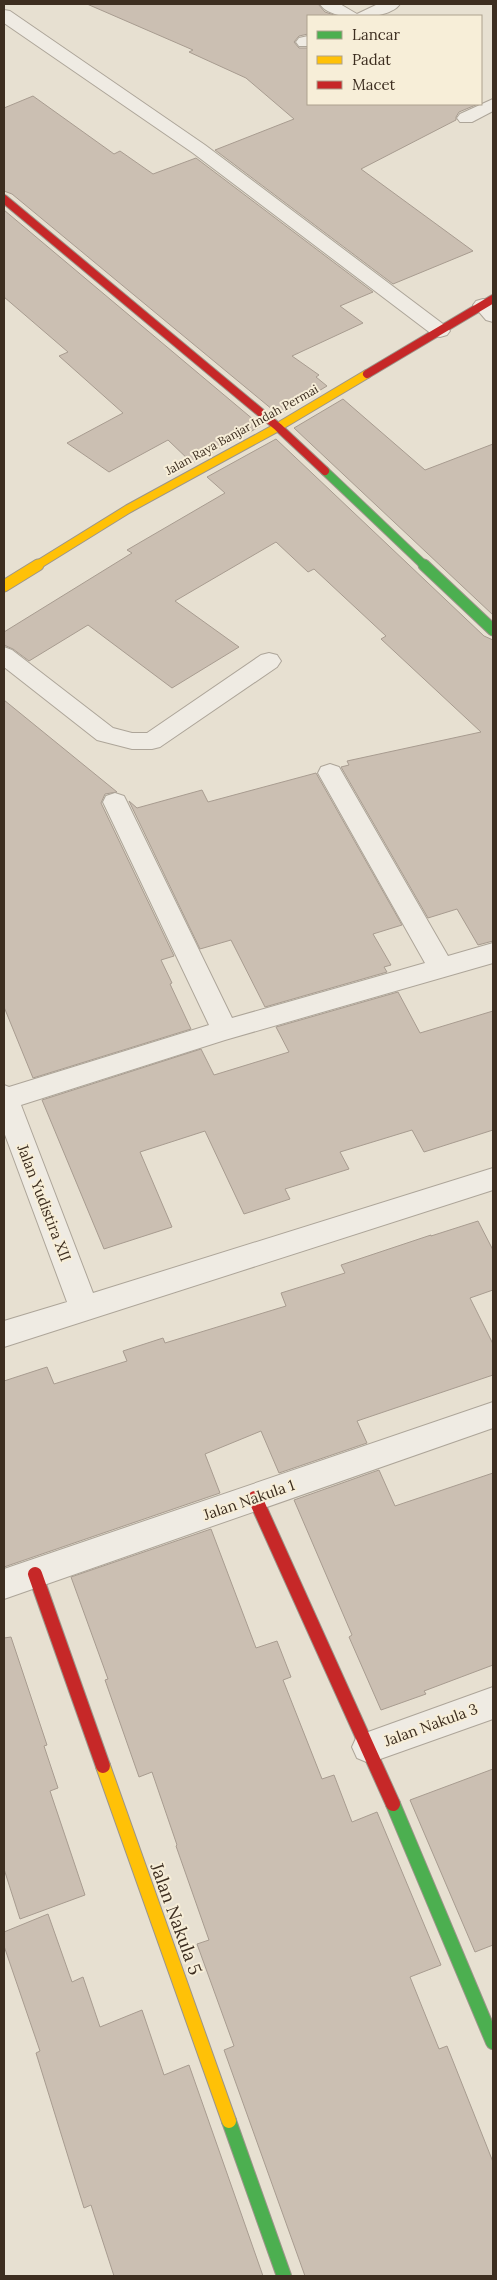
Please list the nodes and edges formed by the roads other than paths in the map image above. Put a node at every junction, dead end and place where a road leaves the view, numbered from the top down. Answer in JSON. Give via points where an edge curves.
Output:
{"nodes":[{"id":1,"x":328,"y":4,"type":"edge"},
{"id":2,"x":392,"y":4,"type":"edge"},
{"id":3,"x":4,"y":15,"type":"edge"},
{"id":4,"x":348,"y":15,"type":"edge"},
{"id":5,"x":366,"y":15,"type":"edge"},
{"id":6,"x":493,"y":104,"type":"edge"},
{"id":7,"x":466,"y":118,"type":"dead end"},
{"id":8,"x":4,"y":199,"type":"edge"},
{"id":9,"x":490,"y":306,"type":"edge"},
{"id":10,"x":440,"y":331,"type":"junction"},
{"id":11,"x":278,"y":427,"type":"junction"},
{"id":12,"x":4,"y":586,"type":"edge"},
{"id":13,"x":493,"y":630,"type":"edge"},
{"id":14,"x":4,"y":655,"type":"edge"},
{"id":15,"x":269,"y":661,"type":"dead end"},
{"id":16,"x":330,"y":773,"type":"dead end"},
{"id":17,"x":115,"y":802,"type":"dead end"},
{"id":18,"x":493,"y":953,"type":"edge"},
{"id":19,"x":442,"y":970,"type":"junction"},
{"id":20,"x":224,"y":1030,"type":"junction"},
{"id":21,"x":4,"y":1098,"type":"edge"},
{"id":22,"x":493,"y":1179,"type":"edge"},
{"id":23,"x":84,"y":1309,"type":"junction"},
{"id":24,"x":4,"y":1334,"type":"edge"},
{"id":25,"x":493,"y":1415,"type":"edge"},
{"id":26,"x":255,"y":1498,"type":"junction"},
{"id":27,"x":35,"y":1574,"type":"junction"},
{"id":28,"x":4,"y":1584,"type":"edge"},
{"id":29,"x":493,"y":1702,"type":"edge"},
{"id":30,"x":369,"y":1747,"type":"junction"},
{"id":31,"x":484,"y":1997,"type":"edge"},
{"id":32,"x":493,"y":2042,"type":"edge"},
{"id":33,"x":284,"y":2276,"type":"edge"}],
"edges":[{"from":1,"to":4,"type":"street"},
{"from":2,"to":5,"type":"street"},
{"from":3,"to":10,"type":"street","via":[[199,149]]},
{"from":6,"to":7,"type":"street"},
{"from":8,"to":11,"type":"street"},
{"from":9,"to":10,"type":"street","name":"Jalan Raya Banjar Indah Permai"},
{"from":10,"to":11,"type":"street","name":"Jalan Raya Banjar Indah Permai"},
{"from":11,"to":12,"type":"street","name":"Jalan Raya Banjar Indah Permai","via":[[128,509]]},
{"from":11,"to":13,"type":"street"},
{"from":14,"to":15,"type":"street","via":[[105,734],[132,741],[152,741]]},
{"from":16,"to":19,"type":"street"},
{"from":17,"to":20,"type":"street"},
{"from":18,"to":19,"type":"street"},
{"from":19,"to":20,"type":"street"},
{"from":20,"to":21,"type":"street"},
{"from":21,"to":23,"type":"street","name":"Jalan Yudistira XII"},
{"from":22,"to":23,"type":"street"},
{"from":23,"to":24,"type":"street"},
{"from":25,"to":26,"type":"street","name":"Jalan Nakula 1"},
{"from":26,"to":27,"type":"street","name":"Jalan Nakula 1"},
{"from":26,"to":30,"type":"street"},
{"from":27,"to":28,"type":"street","name":"Jalan Nakula 1"},
{"from":27,"to":33,"type":"street","name":"Jalan Nakula 5"},
{"from":29,"to":30,"type":"street","name":"Jalan Nakula 3"},
{"from":30,"to":31,"type":"street"},
{"from":31,"to":32,"type":"street"}]}
